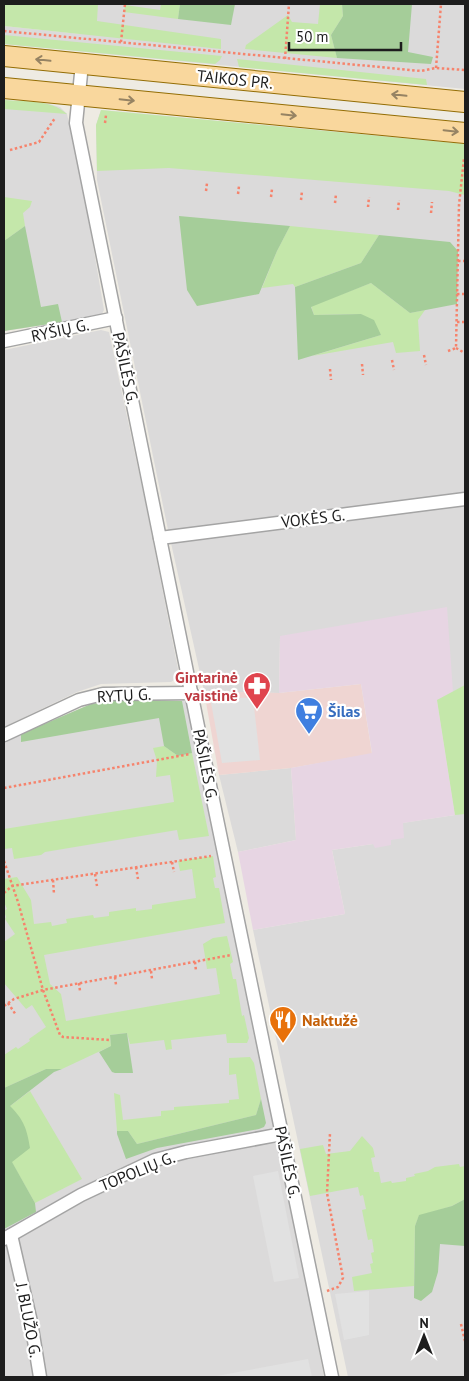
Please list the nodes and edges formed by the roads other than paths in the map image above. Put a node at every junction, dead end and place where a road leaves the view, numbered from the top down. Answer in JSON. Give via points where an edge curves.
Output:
{"nodes":[{"id":1,"x":4,"y":56,"type":"edge"},
{"id":2,"x":82,"y":64,"type":"junction"},
{"id":3,"x":4,"y":88,"type":"edge"},
{"id":4,"x":79,"y":95,"type":"junction"},
{"id":5,"x":465,"y":102,"type":"edge"},
{"id":6,"x":465,"y":132,"type":"edge"},
{"id":7,"x":116,"y":318,"type":"junction"},
{"id":8,"x":4,"y":341,"type":"edge"},
{"id":9,"x":465,"y":499,"type":"edge"},
{"id":10,"x":160,"y":538,"type":"junction"},
{"id":11,"x":192,"y":693,"type":"junction"},
{"id":12,"x":4,"y":735,"type":"edge"},
{"id":13,"x":282,"y":1134,"type":"junction"},
{"id":14,"x":7,"y":1237,"type":"edge"},
{"id":15,"x":40,"y":1377,"type":"edge"},
{"id":16,"x":332,"y":1377,"type":"edge"}],
"edges":[{"from":2,"to":1,"type":"main road","name":"TAIKOS PR.","one_way":true},
{"from":2,"to":4,"type":"street","name":"PAŠILĖS G."},
{"from":5,"to":2,"type":"main road","name":"TAIKOS PR.","one_way":true},
{"from":3,"to":4,"type":"main road","name":"TAIKOS PR."},
{"from":4,"to":6,"type":"main road","name":"TAIKOS PR.","one_way":true},
{"from":4,"to":7,"type":"street","name":"PAŠILĖS G.","via":[[76,123]]},
{"from":7,"to":8,"type":"street","name":"RYŠIŲ G."},
{"from":7,"to":10,"type":"street","name":"PAŠILĖS G."},
{"from":9,"to":10,"type":"street","name":"VOKĖS G."},
{"from":10,"to":11,"type":"street","name":"PAŠILĖS G."},
{"from":11,"to":12,"type":"street","name":"RYTŲ G.","via":[[103,694],[79,700]]},
{"from":11,"to":13,"type":"street","name":"PAŠILĖS G."},
{"from":13,"to":14,"type":"street","name":"TOPOLIŲ G.","via":[[155,1160],[81,1195]]},
{"from":13,"to":16,"type":"street","name":"PAŠILĖS G."},
{"from":14,"to":15,"type":"street","name":"J. BLUŽO G.","via":[[31,1322]]}]}
